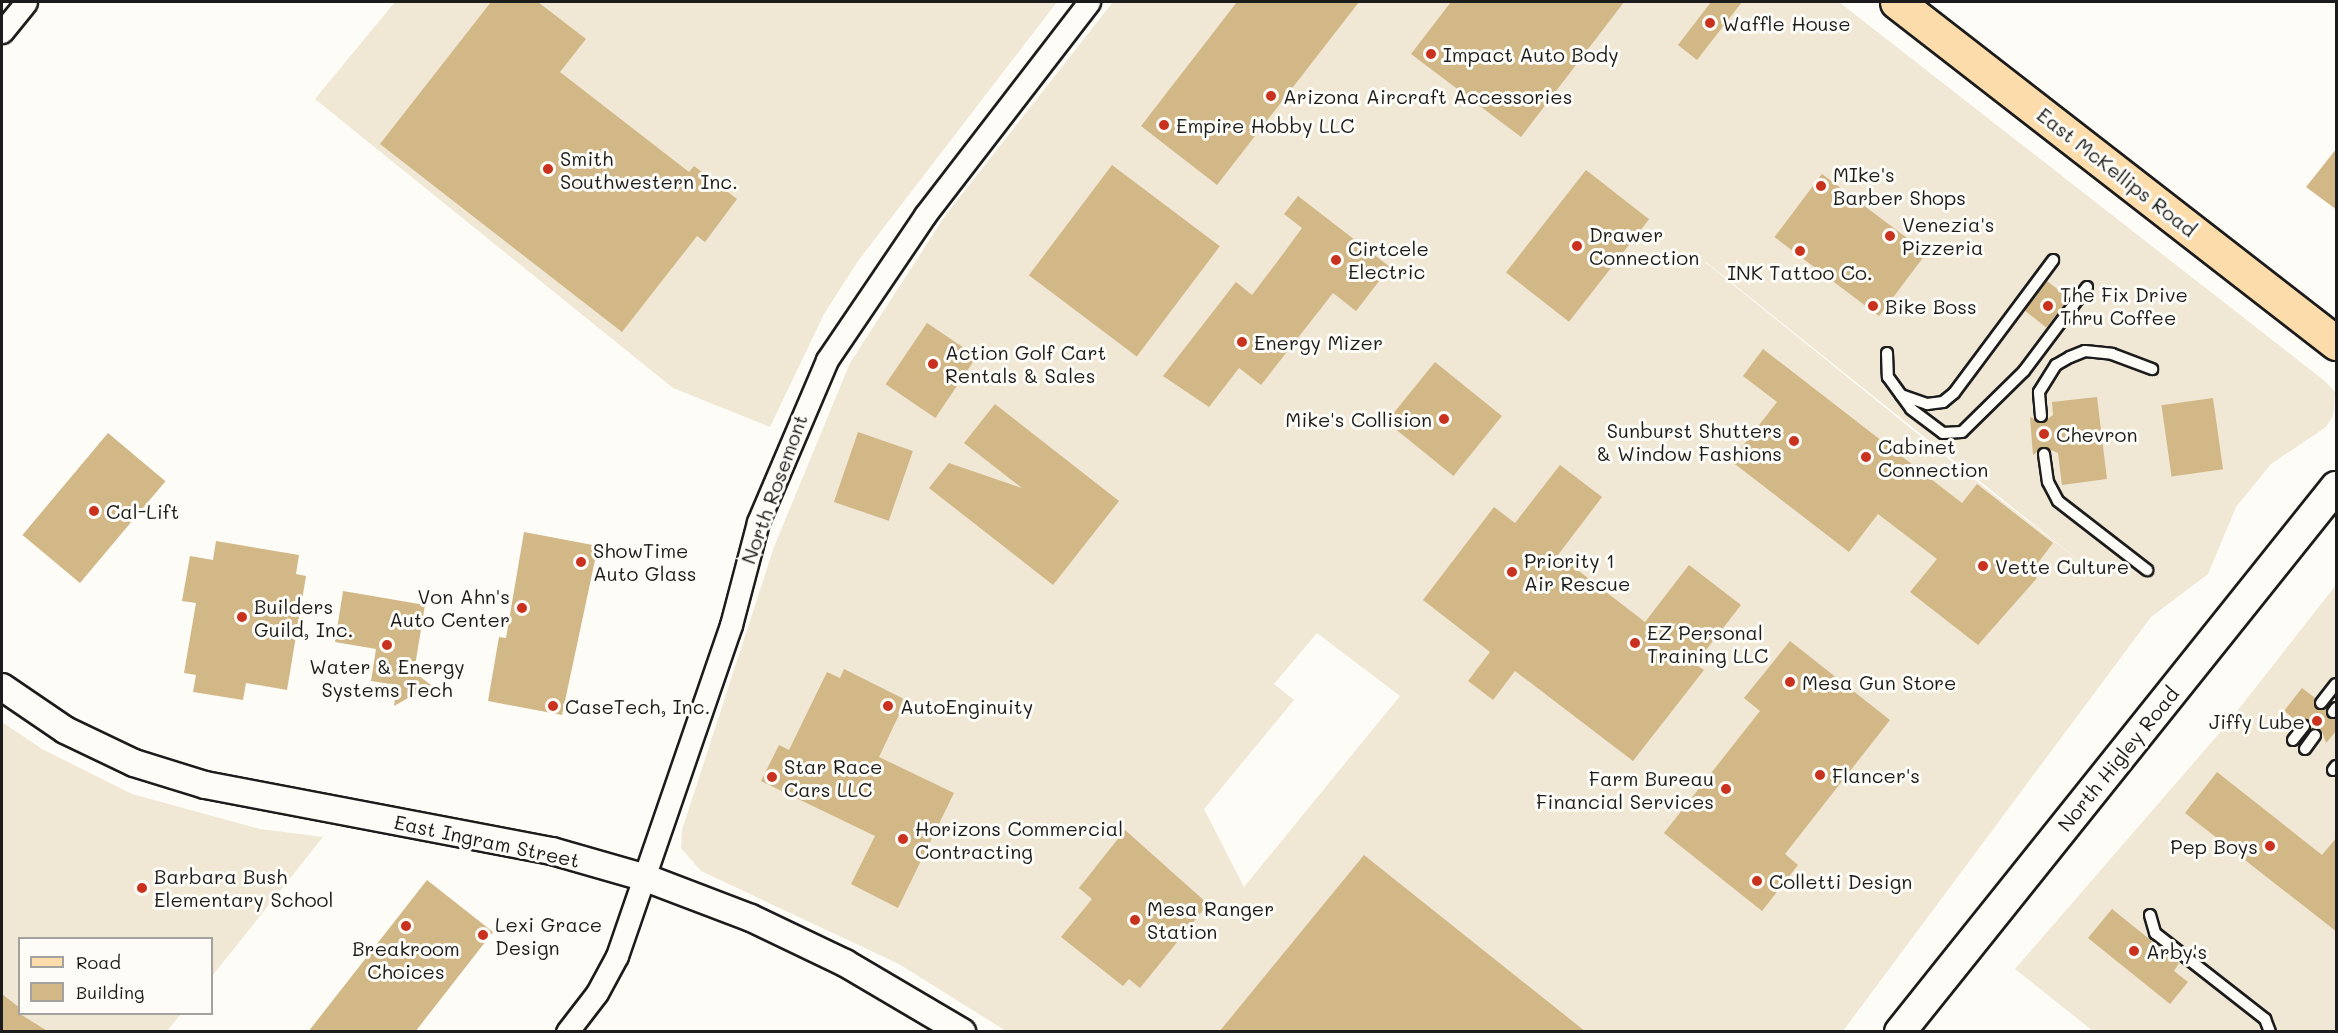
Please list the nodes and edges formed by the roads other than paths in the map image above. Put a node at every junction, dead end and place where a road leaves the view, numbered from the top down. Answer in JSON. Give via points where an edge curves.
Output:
{"nodes":[{"id":1,"x":26,"y":2,"type":"edge"},
{"id":2,"x":1089,"y":2,"type":"edge"},
{"id":3,"x":1897,"y":2,"type":"edge"},
{"id":4,"x":2,"y":32,"type":"edge"},
{"id":5,"x":2053,"y":260,"type":"dead end"},
{"id":6,"x":2087,"y":287,"type":"dead end"},
{"id":7,"x":2337,"y":342,"type":"edge"},
{"id":8,"x":1887,"y":353,"type":"dead end"},
{"id":9,"x":2152,"y":369,"type":"dead end"},
{"id":10,"x":1901,"y":395,"type":"junction"},
{"id":11,"x":2040,"y":416,"type":"dead end"},
{"id":12,"x":2044,"y":454,"type":"dead end"},
{"id":13,"x":2337,"y":487,"type":"edge"},
{"id":14,"x":2147,"y":570,"type":"dead end"},
{"id":15,"x":2337,"y":684,"type":"edge"},
{"id":16,"x":2,"y":687,"type":"edge"},
{"id":17,"x":2321,"y":704,"type":"dead end"},
{"id":18,"x":2304,"y":726,"type":"dead end"},
{"id":19,"x":2315,"y":735,"type":"dead end"},
{"id":20,"x":2293,"y":740,"type":"dead end"},
{"id":21,"x":2306,"y":749,"type":"dead end"},
{"id":22,"x":646,"y":878,"type":"junction"},
{"id":23,"x":2150,"y":915,"type":"dead end"},
{"id":24,"x":567,"y":1032,"type":"edge"},
{"id":25,"x":963,"y":1032,"type":"edge"},
{"id":26,"x":1900,"y":1032,"type":"edge"},
{"id":27,"x":2270,"y":1032,"type":"edge"}],
"edges":[{"from":1,"to":4,"type":"street"},
{"from":2,"to":22,"type":"street","name":"North Rosemont","via":[[925,215],[827,360],[758,522],[731,625]]},
{"from":3,"to":7,"type":"main road","name":"East McKellips Road"},
{"from":5,"to":10,"type":"lane","via":[[1954,393],[1943,402],[1927,404]]},
{"from":6,"to":10,"type":"lane","via":[[2024,370],[1962,432],[1943,433],[1929,426]]},
{"from":8,"to":10,"type":"lane","via":[[1888,377]]},
{"from":9,"to":11,"type":"lane","via":[[2112,354],[2085,351],[2070,357],[2056,365],[2039,392]]},
{"from":12,"to":14,"type":"lane","via":[[2048,482],[2058,501]]},
{"from":13,"to":26,"type":"main road","name":"North Higley Road"},
{"from":15,"to":17,"type":"lane"},
{"from":16,"to":22,"type":"street","name":"East Ingram Street","via":[[74,735],[134,763],[205,785],[552,851]]},
{"from":18,"to":20,"type":"lane"},
{"from":19,"to":21,"type":"lane"},
{"from":22,"to":24,"type":"street","name":"North Rosemont","via":[[617,956],[597,993]]},
{"from":22,"to":25,"type":"street","name":"East Ingram Street","via":[[751,918],[845,963]]},
{"from":23,"to":27,"type":"lane","via":[[2155,933],[2265,1019]]}]}
